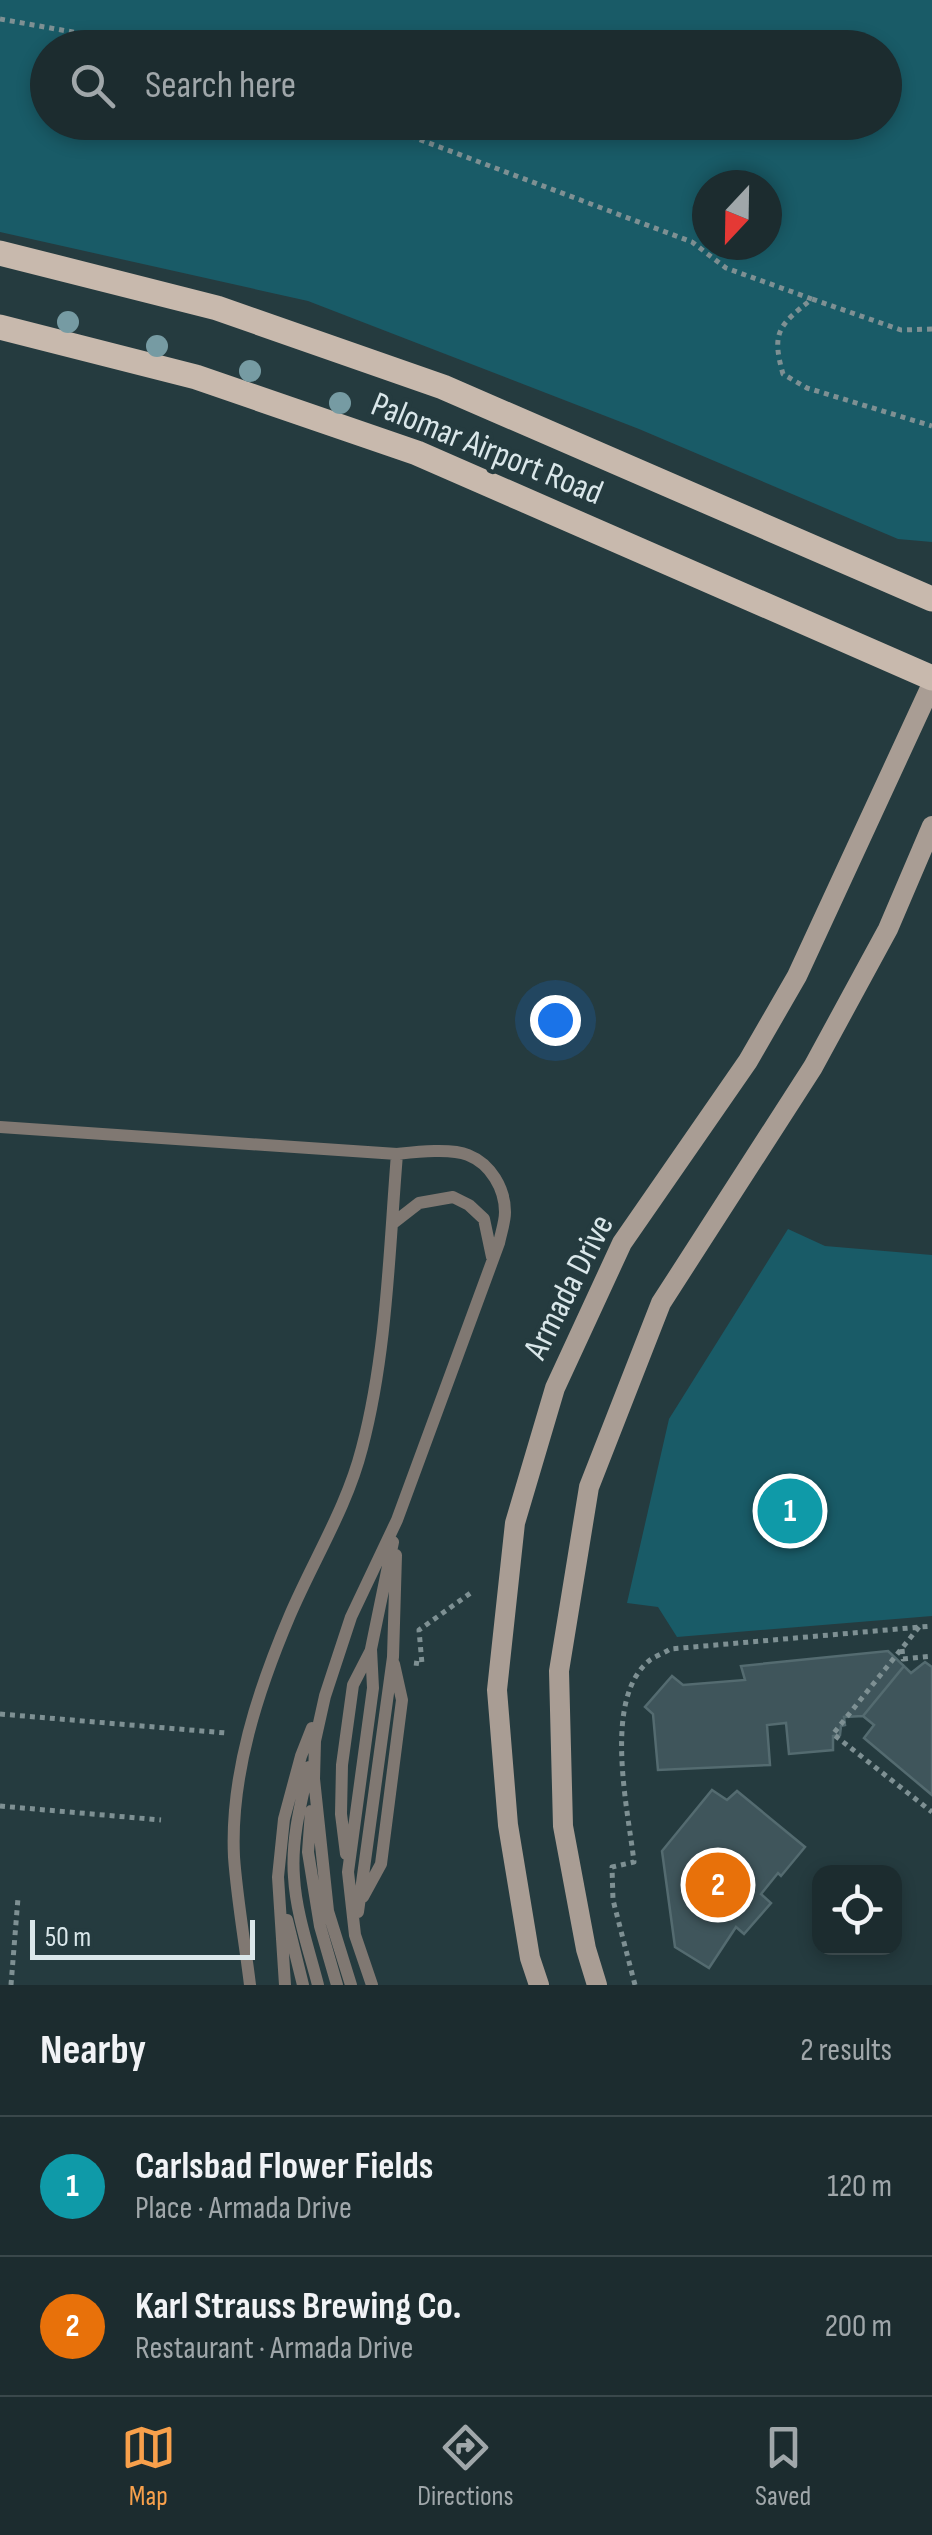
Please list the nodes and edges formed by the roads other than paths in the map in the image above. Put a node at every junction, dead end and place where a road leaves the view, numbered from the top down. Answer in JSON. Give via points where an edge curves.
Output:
{"nodes":[{"id":1,"x":0,"y":253,"type":"edge"},
{"id":2,"x":0,"y":327,"type":"edge"},
{"id":3,"x":932,"y":599,"type":"edge"},
{"id":4,"x":932,"y":681,"type":"edge"},
{"id":5,"x":932,"y":826,"type":"edge"},
{"id":6,"x":0,"y":1127,"type":"edge"},
{"id":7,"x":397,"y":1154,"type":"junction"},
{"id":8,"x":392,"y":1224,"type":"junction"},
{"id":9,"x":492,"y":1260,"type":"junction"},
{"id":10,"x":397,"y":1520,"type":"junction"},
{"id":11,"x":372,"y":1649,"type":"junction"},
{"id":12,"x":324,"y":1696,"type":"junction"},
{"id":13,"x":315,"y":1740,"type":"junction"},
{"id":14,"x":314,"y":1779,"type":"junction"},
{"id":15,"x":348,"y":1872,"type":"junction"},
{"id":16,"x":278,"y":1878,"type":"junction"},
{"id":17,"x":356,"y":1934,"type":"junction"},
{"id":18,"x":250,"y":1985,"type":"edge"},
{"id":19,"x":285,"y":1985,"type":"edge"},
{"id":20,"x":303,"y":1985,"type":"edge"},
{"id":21,"x":318,"y":1985,"type":"edge"},
{"id":22,"x":337,"y":1985,"type":"edge"},
{"id":23,"x":351,"y":1985,"type":"edge"},
{"id":24,"x":372,"y":1985,"type":"edge"},
{"id":25,"x":539,"y":1985,"type":"edge"},
{"id":26,"x":597,"y":1985,"type":"edge"}],
"edges":[{"from":1,"to":3,"type":"main road","name":"Palomar Airport Road","via":[[217,308],[442,387]]},
{"from":2,"to":4,"type":"main road","name":"Palomar Airport Road","via":[[196,377],[416,453]]},
{"from":4,"to":25,"type":"main road","name":"Armada Drive","via":[[797,976],[748,1061],[622,1244],[554,1388],[515,1523],[497,1690],[508,1825]]},
{"from":5,"to":26,"type":"main road","via":[[888,929],[813,1067],[661,1302],[588,1487],[559,1671],[563,1826]]},
{"from":6,"to":7,"type":"lane"},
{"from":7,"to":8,"type":"lane"},
{"from":7,"to":9,"type":"lane","via":[[467,1155],[488,1169],[502,1190],[505,1215]]},
{"from":8,"to":9,"type":"lane","via":[[418,1203],[453,1196],[484,1220]]},
{"from":8,"to":18,"type":"lane","via":[[381,1348],[362,1451],[282,1635],[238,1784],[234,1856]]},
{"from":9,"to":10,"type":"lane"},
{"from":10,"to":11,"type":"lane"},
{"from":10,"to":12,"type":"lane","via":[[351,1617]]},
{"from":10,"to":17,"type":"lane","via":[[393,1657]]},
{"from":11,"to":15,"type":"lane","via":[[373,1688]]},
{"from":11,"to":15,"type":"lane","via":[[353,1685],[342,1765]]},
{"from":12,"to":13,"type":"lane"},
{"from":12,"to":16,"type":"lane","via":[[284,1819]]},
{"from":13,"to":14,"type":"lane"},
{"from":13,"to":21,"type":"lane","via":[[298,1814],[294,1875]]},
{"from":14,"to":22,"type":"lane","via":[[308,1852]]},
{"from":14,"to":23,"type":"lane","via":[[328,1911]]},
{"from":15,"to":17,"type":"lane"},
{"from":16,"to":19,"type":"lane"},
{"from":16,"to":20,"type":"lane"},
{"from":17,"to":24,"type":"lane"}]}
